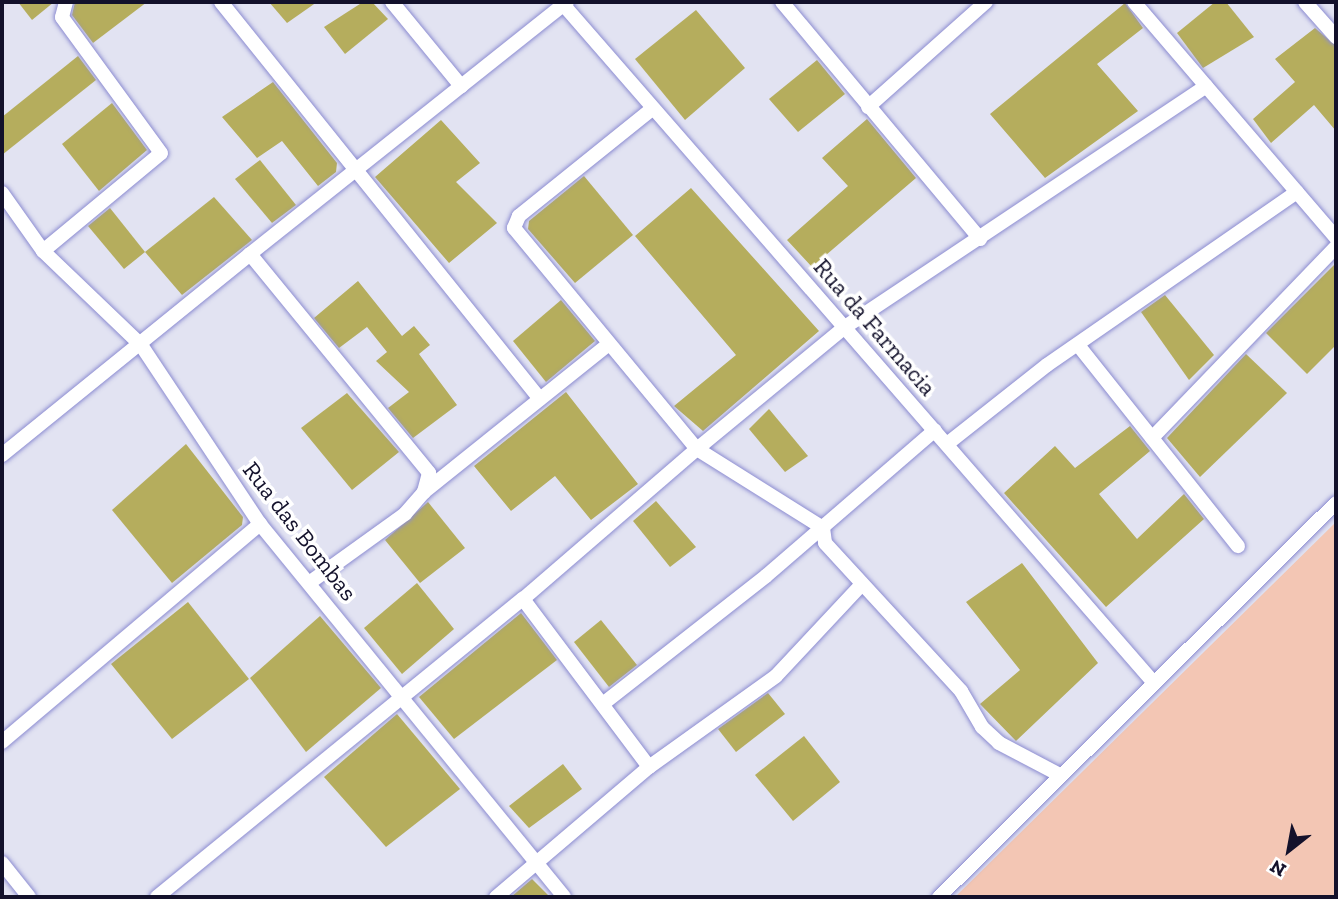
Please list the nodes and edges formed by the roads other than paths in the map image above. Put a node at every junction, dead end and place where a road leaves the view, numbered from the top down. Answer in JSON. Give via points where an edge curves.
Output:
{"nodes":[{"id":1,"x":66,"y":2,"type":"edge"},
{"id":2,"x":391,"y":2,"type":"edge"},
{"id":3,"x":784,"y":2,"type":"edge"},
{"id":4,"x":986,"y":2,"type":"edge"},
{"id":5,"x":1134,"y":2,"type":"edge"},
{"id":6,"x":1305,"y":2,"type":"edge"},
{"id":7,"x":224,"y":3,"type":"edge"},
{"id":8,"x":564,"y":3,"type":"edge"},
{"id":9,"x":1336,"y":37,"type":"edge"},
{"id":10,"x":461,"y":86,"type":"junction"},
{"id":11,"x":1206,"y":86,"type":"junction"},
{"id":12,"x":868,"y":107,"type":"junction"},
{"id":13,"x":652,"y":109,"type":"junction"},
{"id":14,"x":355,"y":170,"type":"junction"},
{"id":15,"x":1297,"y":192,"type":"junction"},
{"id":16,"x":2,"y":193,"type":"edge"},
{"id":17,"x":1336,"y":238,"type":"edge"},
{"id":18,"x":980,"y":239,"type":"junction"},
{"id":19,"x":1336,"y":247,"type":"edge"},
{"id":20,"x":43,"y":251,"type":"junction"},
{"id":21,"x":250,"y":254,"type":"junction"},
{"id":22,"x":845,"y":327,"type":"junction"},
{"id":23,"x":609,"y":344,"type":"junction"},
{"id":24,"x":141,"y":345,"type":"junction"},
{"id":25,"x":1078,"y":345,"type":"junction"},
{"id":26,"x":540,"y":399,"type":"junction"},
{"id":27,"x":935,"y":430,"type":"junction"},
{"id":28,"x":1152,"y":438,"type":"junction"},
{"id":29,"x":947,"y":444,"type":"junction"},
{"id":30,"x":697,"y":449,"type":"junction"},
{"id":31,"x":2,"y":455,"type":"edge"},
{"id":32,"x":424,"y":492,"type":"junction"},
{"id":33,"x":1336,"y":502,"type":"edge"},
{"id":34,"x":260,"y":524,"type":"junction"},
{"id":35,"x":823,"y":528,"type":"junction"},
{"id":36,"x":1238,"y":546,"type":"dead end"},
{"id":37,"x":309,"y":583,"type":"junction"},
{"id":38,"x":862,"y":584,"type":"junction"},
{"id":39,"x":523,"y":599,"type":"junction"},
{"id":40,"x":1154,"y":683,"type":"junction"},
{"id":41,"x":401,"y":695,"type":"junction"},
{"id":42,"x":604,"y":703,"type":"junction"},
{"id":43,"x":2,"y":742,"type":"edge"},
{"id":44,"x":649,"y":767,"type":"junction"},
{"id":45,"x":1060,"y":775,"type":"junction"},
{"id":46,"x":2,"y":863,"type":"edge"},
{"id":47,"x":537,"y":864,"type":"junction"},
{"id":48,"x":29,"y":897,"type":"edge"},
{"id":49,"x":157,"y":897,"type":"edge"},
{"id":50,"x":496,"y":897,"type":"edge"},
{"id":51,"x":564,"y":897,"type":"edge"},
{"id":52,"x":939,"y":897,"type":"edge"}],
"edges":[{"from":1,"to":20,"type":"street","via":[[62,17],[161,153]]},
{"from":2,"to":10,"type":"street"},
{"from":3,"to":12,"type":"street"},
{"from":4,"to":12,"type":"street"},
{"from":5,"to":11,"type":"street"},
{"from":6,"to":9,"type":"street"},
{"from":7,"to":14,"type":"street"},
{"from":8,"to":10,"type":"street"},
{"from":8,"to":13,"type":"street","name":"Rua da Farmacia"},
{"from":10,"to":14,"type":"street"},
{"from":11,"to":15,"type":"street"},
{"from":11,"to":18,"type":"street"},
{"from":12,"to":18,"type":"street"},
{"from":13,"to":22,"type":"street","name":"Rua da Farmacia"},
{"from":13,"to":23,"type":"street","via":[[519,216],[514,228]]},
{"from":14,"to":21,"type":"street"},
{"from":14,"to":26,"type":"street"},
{"from":15,"to":17,"type":"street"},
{"from":15,"to":25,"type":"street"},
{"from":16,"to":20,"type":"street","name":"Rua das Bombas"},
{"from":18,"to":22,"type":"street"},
{"from":19,"to":28,"type":"street"},
{"from":20,"to":24,"type":"street","name":"Rua das Bombas"},
{"from":21,"to":24,"type":"street"},
{"from":21,"to":32,"type":"street","via":[[429,473]]},
{"from":22,"to":27,"type":"street","name":"Rua da Farmacia"},
{"from":22,"to":30,"type":"street"},
{"from":23,"to":26,"type":"street"},
{"from":23,"to":30,"type":"street"},
{"from":24,"to":31,"type":"street"},
{"from":24,"to":34,"type":"street","name":"Rua das Bombas"},
{"from":25,"to":28,"type":"street"},
{"from":25,"to":29,"type":"street"},
{"from":26,"to":32,"type":"street"},
{"from":27,"to":29,"type":"street","name":"Rua da Farmacia"},
{"from":27,"to":35,"type":"street"},
{"from":28,"to":36,"type":"street"},
{"from":29,"to":40,"type":"street","name":"Rua da Farmacia"},
{"from":30,"to":35,"type":"street"},
{"from":30,"to":39,"type":"street"},
{"from":32,"to":37,"type":"street","via":[[405,514]]},
{"from":33,"to":40,"type":"street"},
{"from":34,"to":37,"type":"street","name":"Rua das Bombas"},
{"from":34,"to":43,"type":"street"},
{"from":35,"to":38,"type":"street","via":[[825,543]]},
{"from":35,"to":42,"type":"street"},
{"from":37,"to":41,"type":"street","name":"Rua das Bombas"},
{"from":38,"to":44,"type":"street","via":[[776,676]]},
{"from":38,"to":45,"type":"street","via":[[961,691],[999,743]]},
{"from":39,"to":41,"type":"street"},
{"from":39,"to":42,"type":"street"},
{"from":40,"to":45,"type":"street"},
{"from":41,"to":47,"type":"street","name":"Rua das Bombas"},
{"from":41,"to":49,"type":"street"},
{"from":42,"to":44,"type":"street"},
{"from":44,"to":47,"type":"street"},
{"from":45,"to":52,"type":"street"},
{"from":46,"to":48,"type":"street"},
{"from":47,"to":50,"type":"street"},
{"from":47,"to":51,"type":"street","name":"Rua das Bombas"}]}
